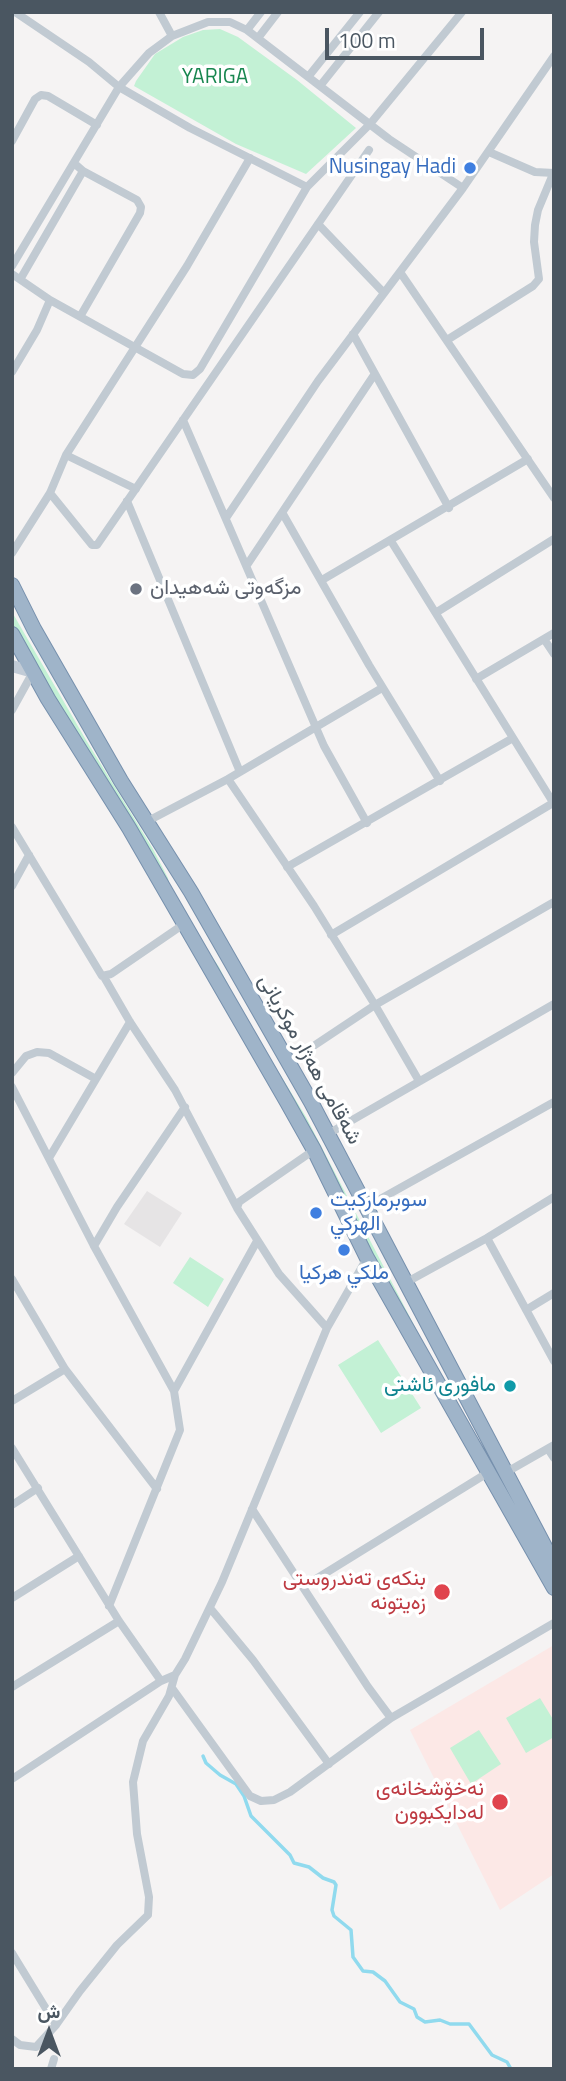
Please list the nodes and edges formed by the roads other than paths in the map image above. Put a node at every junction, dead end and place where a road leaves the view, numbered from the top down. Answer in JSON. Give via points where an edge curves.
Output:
{"nodes":[{"id":1,"x":15,"y":12,"type":"edge"},
{"id":2,"x":159,"y":12,"type":"edge"},
{"id":3,"x":261,"y":12,"type":"edge"},
{"id":4,"x":278,"y":12,"type":"edge"},
{"id":5,"x":360,"y":12,"type":"edge"},
{"id":6,"x":379,"y":12,"type":"edge"},
{"id":7,"x":462,"y":12,"type":"edge"},
{"id":8,"x":247,"y":30,"type":"junction"},
{"id":9,"x":172,"y":36,"type":"junction"},
{"id":10,"x":258,"y":38,"type":"junction"},
{"id":11,"x":554,"y":56,"type":"edge"},
{"id":12,"x":308,"y":77,"type":"junction"},
{"id":13,"x":320,"y":86,"type":"junction"},
{"id":14,"x":119,"y":87,"type":"junction"},
{"id":15,"x":370,"y":124,"type":"junction"},
{"id":16,"x":97,"y":125,"type":"junction"},
{"id":17,"x":12,"y":141,"type":"edge"},
{"id":18,"x":369,"y":150,"type":"dead end"},
{"id":19,"x":489,"y":152,"type":"junction"},
{"id":20,"x":250,"y":158,"type":"junction"},
{"id":21,"x":75,"y":164,"type":"junction"},
{"id":22,"x":83,"y":171,"type":"junction"},
{"id":23,"x":553,"y":173,"type":"edge"},
{"id":24,"x":307,"y":187,"type":"junction"},
{"id":25,"x":463,"y":188,"type":"junction"},
{"id":26,"x":318,"y":224,"type":"junction"},
{"id":27,"x":12,"y":266,"type":"edge"},
{"id":28,"x":400,"y":272,"type":"junction"},
{"id":29,"x":17,"y":276,"type":"edge"},
{"id":30,"x":384,"y":293,"type":"junction"},
{"id":31,"x":50,"y":300,"type":"junction"},
{"id":32,"x":81,"y":315,"type":"junction"},
{"id":33,"x":353,"y":334,"type":"junction"},
{"id":34,"x":447,"y":340,"type":"junction"},
{"id":35,"x":136,"y":347,"type":"junction"},
{"id":36,"x":12,"y":372,"type":"edge"},
{"id":37,"x":374,"y":375,"type":"junction"},
{"id":38,"x":183,"y":420,"type":"junction"},
{"id":39,"x":66,"y":455,"type":"junction"},
{"id":40,"x":528,"y":459,"type":"junction"},
{"id":41,"x":136,"y":489,"type":"junction"},
{"id":42,"x":50,"y":493,"type":"junction"},
{"id":43,"x":554,"y":498,"type":"edge"},
{"id":44,"x":127,"y":501,"type":"junction"},
{"id":45,"x":449,"y":508,"type":"junction"},
{"id":46,"x":283,"y":514,"type":"junction"},
{"id":47,"x":226,"y":518,"type":"junction"},
{"id":48,"x":554,"y":539,"type":"edge"},
{"id":49,"x":391,"y":541,"type":"junction"},
{"id":50,"x":12,"y":553,"type":"edge"},
{"id":51,"x":247,"y":565,"type":"junction"},
{"id":52,"x":322,"y":580,"type":"junction"},
{"id":53,"x":12,"y":585,"type":"edge"},
{"id":54,"x":437,"y":612,"type":"junction"},
{"id":55,"x":554,"y":633,"type":"edge"},
{"id":56,"x":12,"y":634,"type":"edge"},
{"id":57,"x":544,"y":639,"type":"junction"},
{"id":58,"x":554,"y":654,"type":"edge"},
{"id":59,"x":12,"y":666,"type":"edge"},
{"id":60,"x":33,"y":672,"type":"junction"},
{"id":61,"x":476,"y":679,"type":"junction"},
{"id":62,"x":382,"y":688,"type":"junction"},
{"id":63,"x":12,"y":710,"type":"edge"},
{"id":64,"x":315,"y":726,"type":"junction"},
{"id":65,"x":513,"y":738,"type":"junction"},
{"id":66,"x":240,"y":772,"type":"junction"},
{"id":67,"x":228,"y":779,"type":"junction"},
{"id":68,"x":440,"y":781,"type":"junction"},
{"id":69,"x":553,"y":804,"type":"edge"},
{"id":70,"x":146,"y":822,"type":"junction"},
{"id":71,"x":367,"y":823,"type":"junction"},
{"id":72,"x":12,"y":827,"type":"edge"},
{"id":73,"x":29,"y":855,"type":"junction"},
{"id":74,"x":287,"y":867,"type":"junction"},
{"id":75,"x":12,"y":886,"type":"edge"},
{"id":76,"x":191,"y":892,"type":"junction"},
{"id":77,"x":554,"y":902,"type":"edge"},
{"id":78,"x":173,"y":905,"type":"junction"},
{"id":79,"x":184,"y":924,"type":"junction"},
{"id":80,"x":331,"y":935,"type":"junction"},
{"id":81,"x":104,"y":977,"type":"junction"},
{"id":82,"x":554,"y":1004,"type":"edge"},
{"id":83,"x":376,"y":1005,"type":"junction"},
{"id":84,"x":130,"y":1022,"type":"junction"},
{"id":85,"x":288,"y":1063,"type":"junction"},
{"id":86,"x":12,"y":1073,"type":"edge"},
{"id":87,"x":96,"y":1079,"type":"junction"},
{"id":88,"x":419,"y":1081,"type":"junction"},
{"id":89,"x":12,"y":1087,"type":"edge"},
{"id":90,"x":554,"y":1102,"type":"edge"},
{"id":91,"x":185,"y":1107,"type":"junction"},
{"id":92,"x":328,"y":1134,"type":"junction"},
{"id":93,"x":314,"y":1150,"type":"junction"},
{"id":94,"x":49,"y":1158,"type":"junction"},
{"id":95,"x":554,"y":1197,"type":"edge"},
{"id":96,"x":366,"y":1207,"type":"junction"},
{"id":97,"x":237,"y":1208,"type":"junction"},
{"id":98,"x":488,"y":1238,"type":"junction"},
{"id":99,"x":257,"y":1241,"type":"junction"},
{"id":100,"x":94,"y":1246,"type":"junction"},
{"id":101,"x":367,"y":1258,"type":"junction"},
{"id":102,"x":12,"y":1279,"type":"edge"},
{"id":103,"x":407,"y":1282,"type":"junction"},
{"id":104,"x":554,"y":1293,"type":"edge"},
{"id":105,"x":526,"y":1310,"type":"junction"},
{"id":106,"x":327,"y":1328,"type":"junction"},
{"id":107,"x":554,"y":1362,"type":"edge"},
{"id":108,"x":65,"y":1369,"type":"junction"},
{"id":109,"x":174,"y":1391,"type":"junction"},
{"id":110,"x":12,"y":1401,"type":"edge"},
{"id":111,"x":467,"y":1402,"type":"junction"},
{"id":112,"x":452,"y":1412,"type":"junction"},
{"id":113,"x":551,"y":1447,"type":"edge"},
{"id":114,"x":12,"y":1448,"type":"edge"},
{"id":115,"x":554,"y":1458,"type":"edge"},
{"id":116,"x":489,"y":1472,"type":"junction"},
{"id":117,"x":505,"y":1473,"type":"junction"},
{"id":118,"x":38,"y":1488,"type":"junction"},
{"id":119,"x":157,"y":1489,"type":"junction"},
{"id":120,"x":12,"y":1505,"type":"edge"},
{"id":121,"x":252,"y":1509,"type":"junction"},
{"id":122,"x":79,"y":1556,"type":"junction"},
{"id":123,"x":554,"y":1564,"type":"edge"},
{"id":124,"x":303,"y":1587,"type":"junction"},
{"id":125,"x":554,"y":1588,"type":"edge"},
{"id":126,"x":12,"y":1598,"type":"edge"},
{"id":127,"x":110,"y":1606,"type":"junction"},
{"id":128,"x":210,"y":1608,"type":"junction"},
{"id":129,"x":118,"y":1621,"type":"junction"},
{"id":130,"x":554,"y":1623,"type":"edge"},
{"id":131,"x":175,"y":1675,"type":"junction"},
{"id":132,"x":161,"y":1681,"type":"junction"},
{"id":133,"x":12,"y":1687,"type":"edge"},
{"id":134,"x":172,"y":1688,"type":"junction"},
{"id":135,"x":391,"y":1718,"type":"junction"},
{"id":136,"x":329,"y":1764,"type":"junction"},
{"id":137,"x":12,"y":1779,"type":"edge"},
{"id":138,"x":12,"y":1953,"type":"edge"},
{"id":139,"x":57,"y":2025,"type":"junction"},
{"id":140,"x":12,"y":2039,"type":"edge"},
{"id":141,"x":54,"y":2059,"type":"dead end"},
{"id":142,"x":51,"y":2069,"type":"edge"}],
"edges":[{"from":1,"to":14,"type":"street"},
{"from":2,"to":9,"type":"street"},
{"from":3,"to":8,"type":"street"},
{"from":4,"to":10,"type":"street"},
{"from":5,"to":12,"type":"street"},
{"from":6,"to":13,"type":"street"},
{"from":7,"to":15,"type":"street"},
{"from":8,"to":9,"type":"street","via":[[230,22],[208,22]]},
{"from":8,"to":10,"type":"street"},
{"from":9,"to":14,"type":"street","via":[[149,53]]},
{"from":10,"to":12,"type":"street"},
{"from":11,"to":19,"type":"street"},
{"from":12,"to":13,"type":"street"},
{"from":13,"to":15,"type":"street"},
{"from":14,"to":16,"type":"street"},
{"from":14,"to":20,"type":"street"},
{"from":15,"to":24,"type":"street"},
{"from":15,"to":25,"type":"street"},
{"from":16,"to":17,"type":"street","via":[[41,95]]},
{"from":16,"to":21,"type":"street"},
{"from":18,"to":26,"type":"street"},
{"from":19,"to":23,"type":"street","via":[[535,172]]},
{"from":19,"to":25,"type":"street"},
{"from":20,"to":24,"type":"street"},
{"from":20,"to":35,"type":"street"},
{"from":21,"to":22,"type":"street"},
{"from":21,"to":27,"type":"street"},
{"from":22,"to":29,"type":"street"},
{"from":22,"to":32,"type":"street","via":[[137,200],[141,207]]},
{"from":23,"to":34,"type":"street","via":[[535,225],[539,279]]},
{"from":24,"to":35,"type":"street","via":[[200,369],[193,375],[183,374]]},
{"from":25,"to":28,"type":"street"},
{"from":26,"to":30,"type":"street"},
{"from":26,"to":38,"type":"street"},
{"from":28,"to":30,"type":"street"},
{"from":28,"to":34,"type":"street"},
{"from":29,"to":31,"type":"street"},
{"from":30,"to":33,"type":"street"},
{"from":31,"to":32,"type":"street"},
{"from":31,"to":36,"type":"street"},
{"from":32,"to":35,"type":"street"},
{"from":33,"to":37,"type":"street"},
{"from":33,"to":47,"type":"street"},
{"from":34,"to":40,"type":"street"},
{"from":35,"to":39,"type":"street"},
{"from":37,"to":45,"type":"street"},
{"from":37,"to":46,"type":"street"},
{"from":38,"to":41,"type":"street"},
{"from":38,"to":47,"type":"street"},
{"from":39,"to":41,"type":"street"},
{"from":39,"to":42,"type":"street"},
{"from":40,"to":43,"type":"street"},
{"from":40,"to":45,"type":"street"},
{"from":41,"to":44,"type":"street"},
{"from":42,"to":44,"type":"street","via":[[94,546]]},
{"from":42,"to":50,"type":"street"},
{"from":44,"to":66,"type":"street"},
{"from":45,"to":49,"type":"street"},
{"from":46,"to":51,"type":"street"},
{"from":46,"to":52,"type":"street"},
{"from":47,"to":51,"type":"street"},
{"from":48,"to":54,"type":"street"},
{"from":49,"to":52,"type":"street"},
{"from":49,"to":54,"type":"street"},
{"from":51,"to":64,"type":"street"},
{"from":52,"to":62,"type":"street"},
{"from":53,"to":70,"type":"highway","name":"شەقامی ھەژار موکریانی"},
{"from":54,"to":61,"type":"street"},
{"from":55,"to":57,"type":"street"},
{"from":56,"to":60,"type":"highway","name":"شەقامی ھەژار موکریانی"},
{"from":57,"to":58,"type":"street"},
{"from":57,"to":61,"type":"street"},
{"from":59,"to":60,"type":"main road"},
{"from":60,"to":63,"type":"street"},
{"from":60,"to":78,"type":"highway","name":"شەقامی ھەژار موکریانی"},
{"from":61,"to":65,"type":"street"},
{"from":62,"to":64,"type":"street"},
{"from":62,"to":68,"type":"street"},
{"from":64,"to":66,"type":"street"},
{"from":64,"to":71,"type":"street"},
{"from":65,"to":68,"type":"street"},
{"from":65,"to":69,"type":"street"},
{"from":66,"to":67,"type":"street"},
{"from":67,"to":70,"type":"street"},
{"from":67,"to":74,"type":"street"},
{"from":68,"to":71,"type":"street"},
{"from":69,"to":80,"type":"street"},
{"from":70,"to":76,"type":"highway","name":"شەقامی ھەژار موکریانی"},
{"from":71,"to":74,"type":"street"},
{"from":72,"to":73,"type":"street"},
{"from":73,"to":75,"type":"street"},
{"from":73,"to":81,"type":"street"},
{"from":74,"to":80,"type":"street"},
{"from":76,"to":78,"type":"highway"},
{"from":76,"to":85,"type":"highway","name":"شەقامی ھەژار موکریانی"},
{"from":77,"to":83,"type":"street"},
{"from":78,"to":79,"type":"highway","name":"شەقامی ھەژار موکریانی"},
{"from":79,"to":81,"type":"street"},
{"from":79,"to":93,"type":"highway","name":"شەقامی ھەژار موکریانی"},
{"from":80,"to":83,"type":"street"},
{"from":81,"to":84,"type":"street"},
{"from":82,"to":88,"type":"street"},
{"from":83,"to":85,"type":"street"},
{"from":83,"to":88,"type":"street"},
{"from":84,"to":87,"type":"street"},
{"from":84,"to":91,"type":"street"},
{"from":85,"to":92,"type":"highway","name":"شەقامی ھەژار موکریانی"},
{"from":86,"to":87,"type":"street","via":[[26,1056],[37,1052],[49,1053]]},
{"from":87,"to":94,"type":"street"},
{"from":88,"to":92,"type":"street"},
{"from":89,"to":94,"type":"street"},
{"from":90,"to":96,"type":"street"},
{"from":91,"to":97,"type":"street"},
{"from":91,"to":100,"type":"street"},
{"from":92,"to":96,"type":"highway","name":"شەقامی ھەژار موکریانی"},
{"from":93,"to":97,"type":"street","via":[[239,1202]]},
{"from":93,"to":101,"type":"highway","name":"شەقامی ھەژار موکریانی"},
{"from":94,"to":100,"type":"street"},
{"from":95,"to":98,"type":"street"},
{"from":96,"to":103,"type":"highway","name":"شەقامی ھەژار موکریانی"},
{"from":97,"to":99,"type":"street"},
{"from":98,"to":103,"type":"street"},
{"from":98,"to":105,"type":"street"},
{"from":99,"to":106,"type":"street","via":[[279,1274]]},
{"from":99,"to":109,"type":"street"},
{"from":100,"to":109,"type":"street"},
{"from":101,"to":106,"type":"street"},
{"from":101,"to":112,"type":"highway","name":"شەقامی ھەژار موکریانی"},
{"from":102,"to":108,"type":"street"},
{"from":103,"to":111,"type":"highway","name":"شەقامی ھەژار موکریانی"},
{"from":104,"to":105,"type":"street"},
{"from":105,"to":107,"type":"street"},
{"from":106,"to":121,"type":"street"},
{"from":108,"to":110,"type":"street"},
{"from":108,"to":119,"type":"street"},
{"from":109,"to":119,"type":"street","via":[[180,1430]]},
{"from":111,"to":112,"type":"highway"},
{"from":111,"to":117,"type":"highway","name":"شەقامی ھەژار موکریانی"},
{"from":112,"to":116,"type":"highway","name":"شەقامی ھەژار موکریانی"},
{"from":113,"to":115,"type":"street"},
{"from":113,"to":117,"type":"street"},
{"from":114,"to":118,"type":"street"},
{"from":116,"to":124,"type":"street"},
{"from":116,"to":125,"type":"highway","name":"شەقامی ھەژار موکریانی"},
{"from":117,"to":123,"type":"highway","name":"شەقامی ھەژار موکریانی"},
{"from":118,"to":120,"type":"street"},
{"from":118,"to":122,"type":"street"},
{"from":119,"to":127,"type":"street"},
{"from":121,"to":124,"type":"street"},
{"from":121,"to":128,"type":"street"},
{"from":122,"to":126,"type":"street"},
{"from":122,"to":127,"type":"street"},
{"from":124,"to":135,"type":"street"},
{"from":127,"to":129,"type":"street"},
{"from":128,"to":131,"type":"street"},
{"from":128,"to":136,"type":"street"},
{"from":129,"to":132,"type":"street"},
{"from":129,"to":133,"type":"street"},
{"from":130,"to":135,"type":"street"},
{"from":131,"to":132,"type":"street"},
{"from":131,"to":134,"type":"street"},
{"from":132,"to":137,"type":"street"},
{"from":134,"to":136,"type":"street","via":[[250,1796],[274,1800]]},
{"from":134,"to":139,"type":"street","via":[[142,1741],[133,1782],[148,1915],[117,1945]]},
{"from":135,"to":136,"type":"street"},
{"from":138,"to":139,"type":"street"},
{"from":139,"to":140,"type":"street","via":[[36,2047]]},
{"from":141,"to":142,"type":"street"}]}
